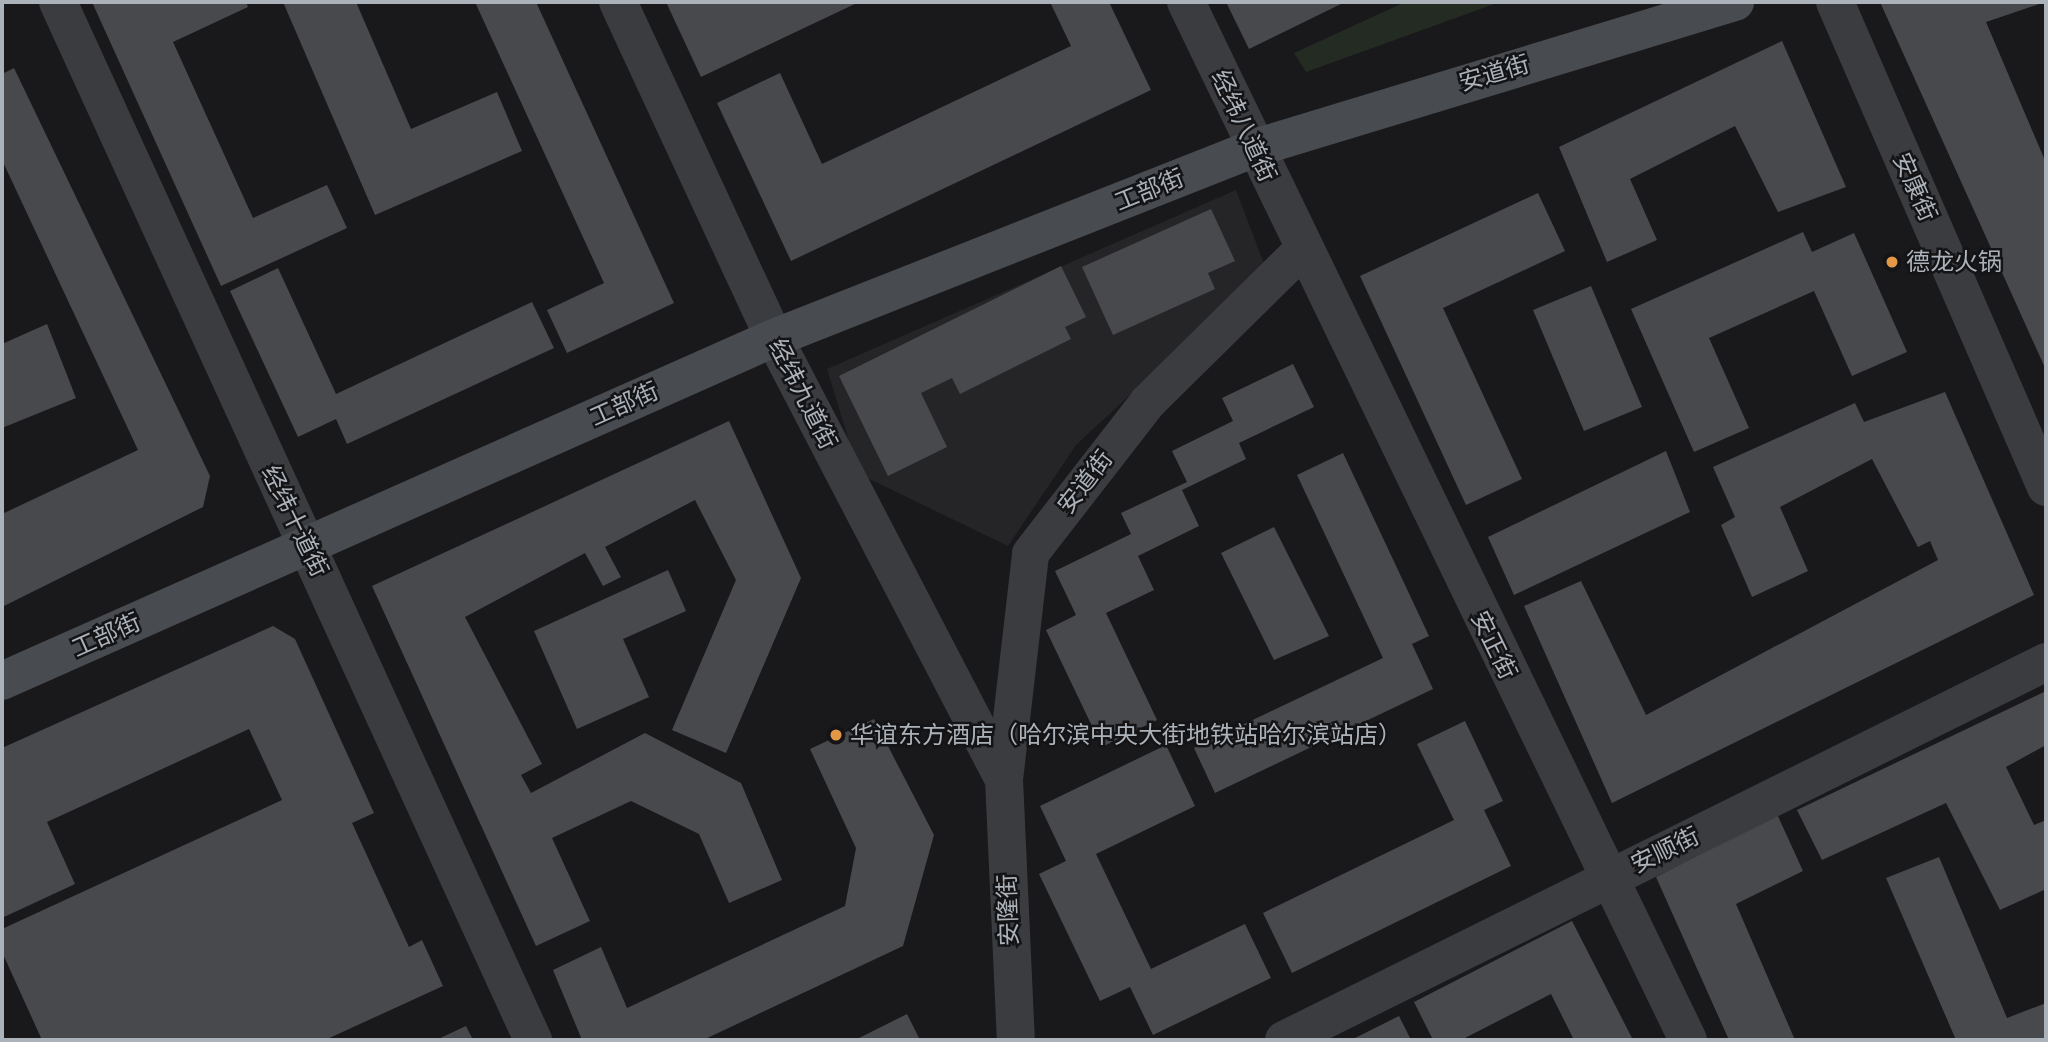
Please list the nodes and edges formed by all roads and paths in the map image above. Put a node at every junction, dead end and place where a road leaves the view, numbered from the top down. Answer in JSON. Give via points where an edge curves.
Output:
{"nodes":[{"id":1,"x":58,"y":2,"type":"edge"},
{"id":2,"x":618,"y":2,"type":"edge"},
{"id":3,"x":1186,"y":2,"type":"edge"},
{"id":4,"x":1735,"y":2,"type":"edge"},
{"id":5,"x":1835,"y":2,"type":"edge"},
{"id":6,"x":1255,"y":148,"type":"junction"},
{"id":7,"x":1301,"y":250,"type":"junction"},
{"id":8,"x":774,"y":338,"type":"junction"},
{"id":9,"x":2046,"y":487,"type":"edge"},
{"id":10,"x":307,"y":545,"type":"junction"},
{"id":11,"x":2046,"y":662,"type":"edge"},
{"id":12,"x":2,"y":681,"type":"edge"},
{"id":13,"x":1004,"y":779,"type":"junction"},
{"id":14,"x":1607,"y":878,"type":"junction"},
{"id":15,"x":533,"y":1040,"type":"edge"},
{"id":16,"x":1016,"y":1040,"type":"edge"},
{"id":17,"x":1283,"y":1040,"type":"edge"},
{"id":18,"x":1688,"y":1040,"type":"edge"}],
"edges":[{"from":1,"to":10,"type":"street","name":"经纬十道街"},
{"from":2,"to":8,"type":"street","name":"经纬九道街"},
{"from":3,"to":6,"type":"street","name":"经纬八道街"},
{"from":4,"to":6,"type":"main road","name":"安道街"},
{"from":5,"to":9,"type":"street","name":"安康街"},
{"from":6,"to":7,"type":"street","name":"经纬八道街"},
{"from":6,"to":8,"type":"main road","name":"工部街"},
{"from":7,"to":13,"type":"street","name":"安道街","via":[[1147,402],[1030,554]]},
{"from":7,"to":14,"type":"street","name":"安正街"},
{"from":8,"to":10,"type":"main road","name":"工部街"},
{"from":8,"to":13,"type":"street","name":"经纬九道街"},
{"from":10,"to":12,"type":"main road","name":"工部街"},
{"from":10,"to":15,"type":"street","name":"经纬十道街"},
{"from":11,"to":14,"type":"street","name":"安顺街"},
{"from":13,"to":16,"type":"street","name":"安隆街"},
{"from":14,"to":17,"type":"street","name":"安顺街"},
{"from":14,"to":18,"type":"street","name":"安正街"}]}
